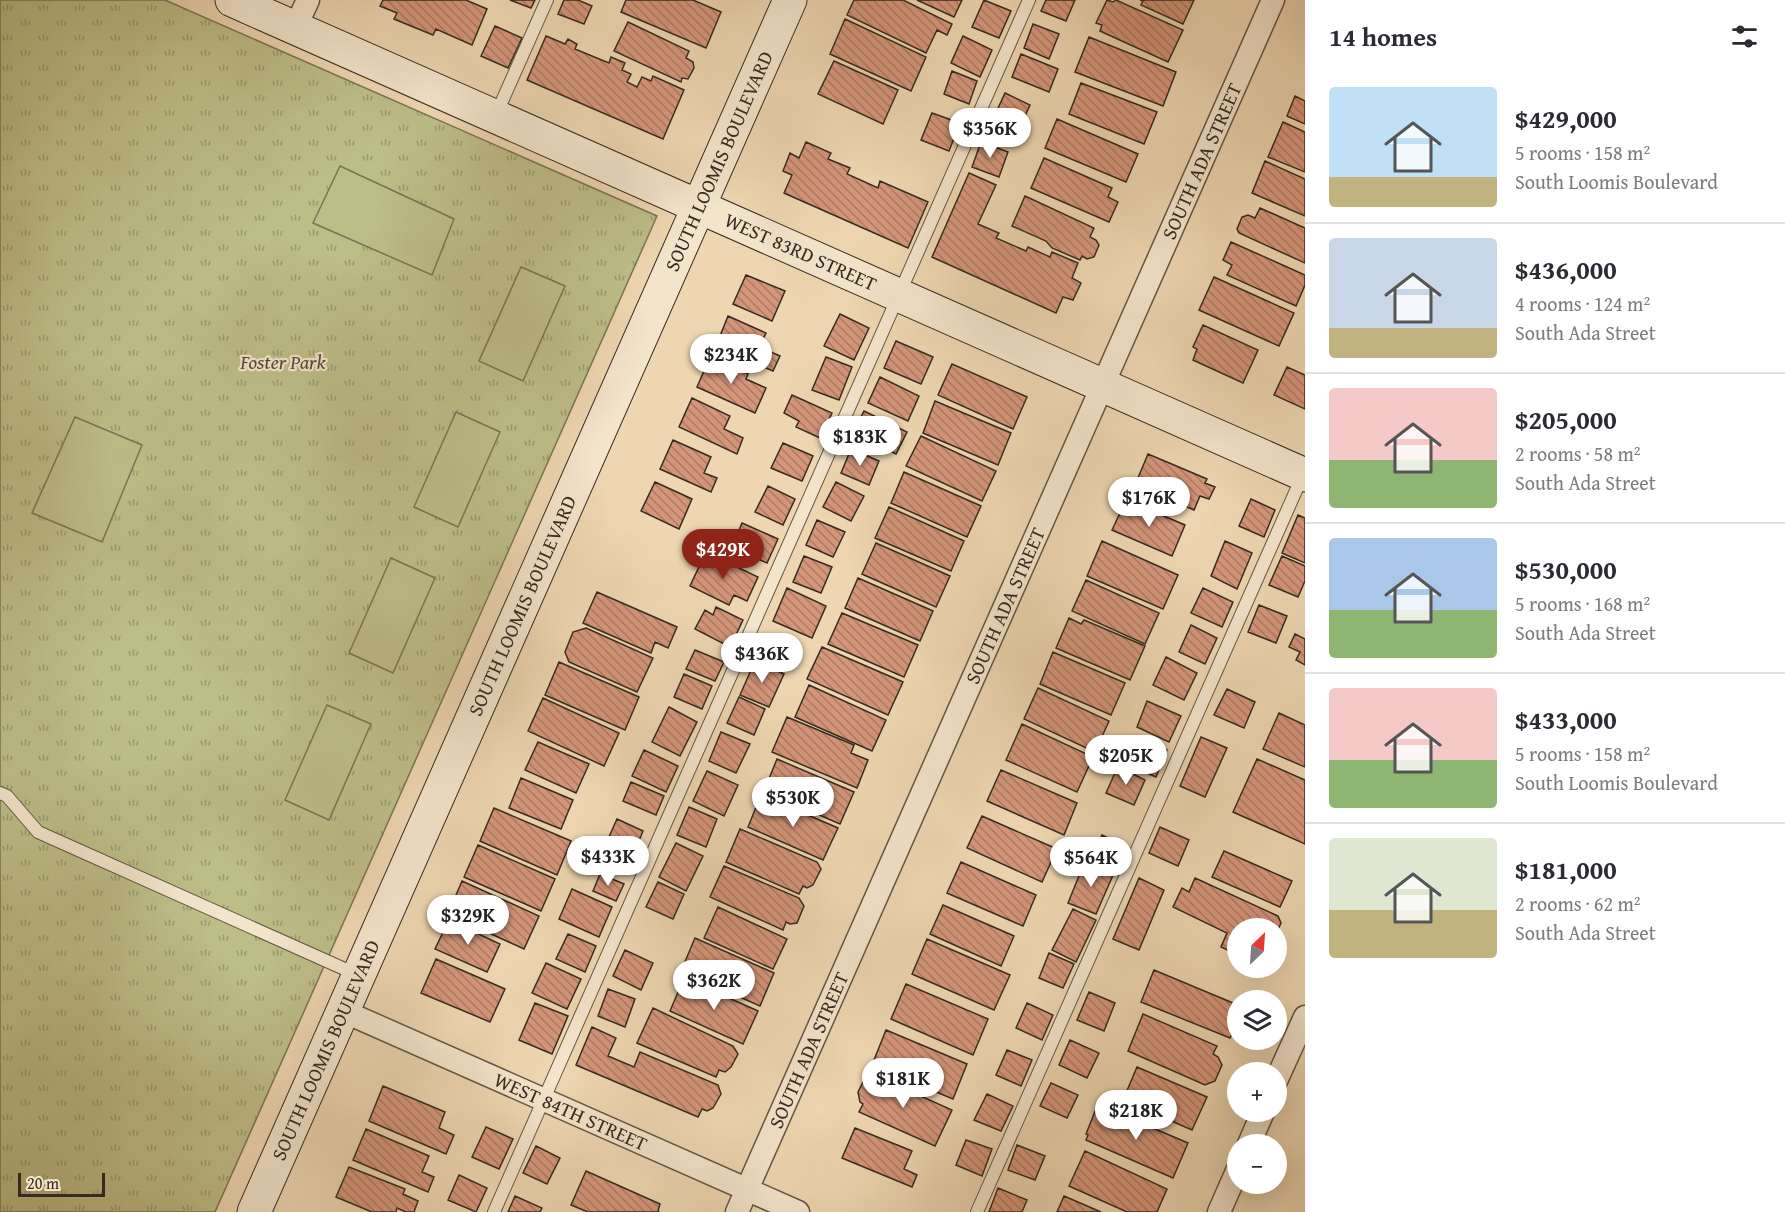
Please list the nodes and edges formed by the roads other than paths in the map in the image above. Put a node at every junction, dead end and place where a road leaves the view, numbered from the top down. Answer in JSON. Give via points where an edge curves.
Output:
{"nodes":[{"id":1,"x":232,"y":0,"type":"edge"},
{"id":2,"x":548,"y":0,"type":"edge"},
{"id":3,"x":790,"y":0,"type":"edge"},
{"id":4,"x":1029,"y":0,"type":"edge"},
{"id":5,"x":1273,"y":0,"type":"edge"},
{"id":6,"x":301,"y":14,"type":"edge"},
{"id":7,"x":495,"y":117,"type":"junction"},
{"id":8,"x":699,"y":207,"type":"junction"},
{"id":9,"x":898,"y":295,"type":"junction"},
{"id":10,"x":1102,"y":385,"type":"junction"},
{"id":11,"x":1304,"y":473,"type":"edge"},
{"id":12,"x":0,"y":794,"type":"edge"},
{"id":13,"x":359,"y":975,"type":"junction"},
{"id":14,"x":343,"y":1011,"type":"junction"},
{"id":15,"x":1305,"y":1017,"type":"edge"},
{"id":16,"x":1285,"y":1062,"type":"edge"},
{"id":17,"x":544,"y":1100,"type":"junction"},
{"id":18,"x":747,"y":1189,"type":"junction"},
{"id":19,"x":1227,"y":1194,"type":"edge"},
{"id":20,"x":254,"y":1212,"type":"edge"},
{"id":21,"x":494,"y":1212,"type":"edge"},
{"id":22,"x":737,"y":1212,"type":"edge"},
{"id":23,"x":798,"y":1212,"type":"edge"},
{"id":24,"x":977,"y":1212,"type":"edge"},
{"id":25,"x":1219,"y":1212,"type":"edge"}],
"edges":[{"from":1,"to":6,"type":"street","name":"WEST 83RD STREET"},
{"from":2,"to":7,"type":"lane"},
{"from":3,"to":8,"type":"street","name":"SOUTH LOOMIS BOULEVARD"},
{"from":4,"to":9,"type":"lane"},
{"from":5,"to":10,"type":"street","name":"SOUTH ADA STREET"},
{"from":6,"to":7,"type":"street","name":"WEST 83RD STREET"},
{"from":7,"to":8,"type":"street","name":"WEST 83RD STREET"},
{"from":8,"to":9,"type":"street","name":"WEST 83RD STREET"},
{"from":8,"to":13,"type":"street","name":"SOUTH LOOMIS BOULEVARD"},
{"from":9,"to":10,"type":"street","name":"WEST 83RD STREET"},
{"from":9,"to":17,"type":"lane"},
{"from":10,"to":11,"type":"street","name":"WEST 83RD STREET"},
{"from":10,"to":18,"type":"street","name":"SOUTH ADA STREET"},
{"from":11,"to":24,"type":"lane"},
{"from":12,"to":13,"type":"lane","via":[[38,832]]},
{"from":13,"to":14,"type":"street","name":"SOUTH LOOMIS BOULEVARD"},
{"from":14,"to":17,"type":"street","name":"WEST 84TH STREET"},
{"from":14,"to":20,"type":"street","name":"SOUTH LOOMIS BOULEVARD"},
{"from":15,"to":16,"type":"street"},
{"from":17,"to":18,"type":"street","name":"WEST 84TH STREET"},
{"from":17,"to":21,"type":"lane"},
{"from":18,"to":22,"type":"street","name":"SOUTH ADA STREET"},
{"from":18,"to":23,"type":"street","name":"WEST 84TH STREET"},
{"from":19,"to":25,"type":"street"}]}
